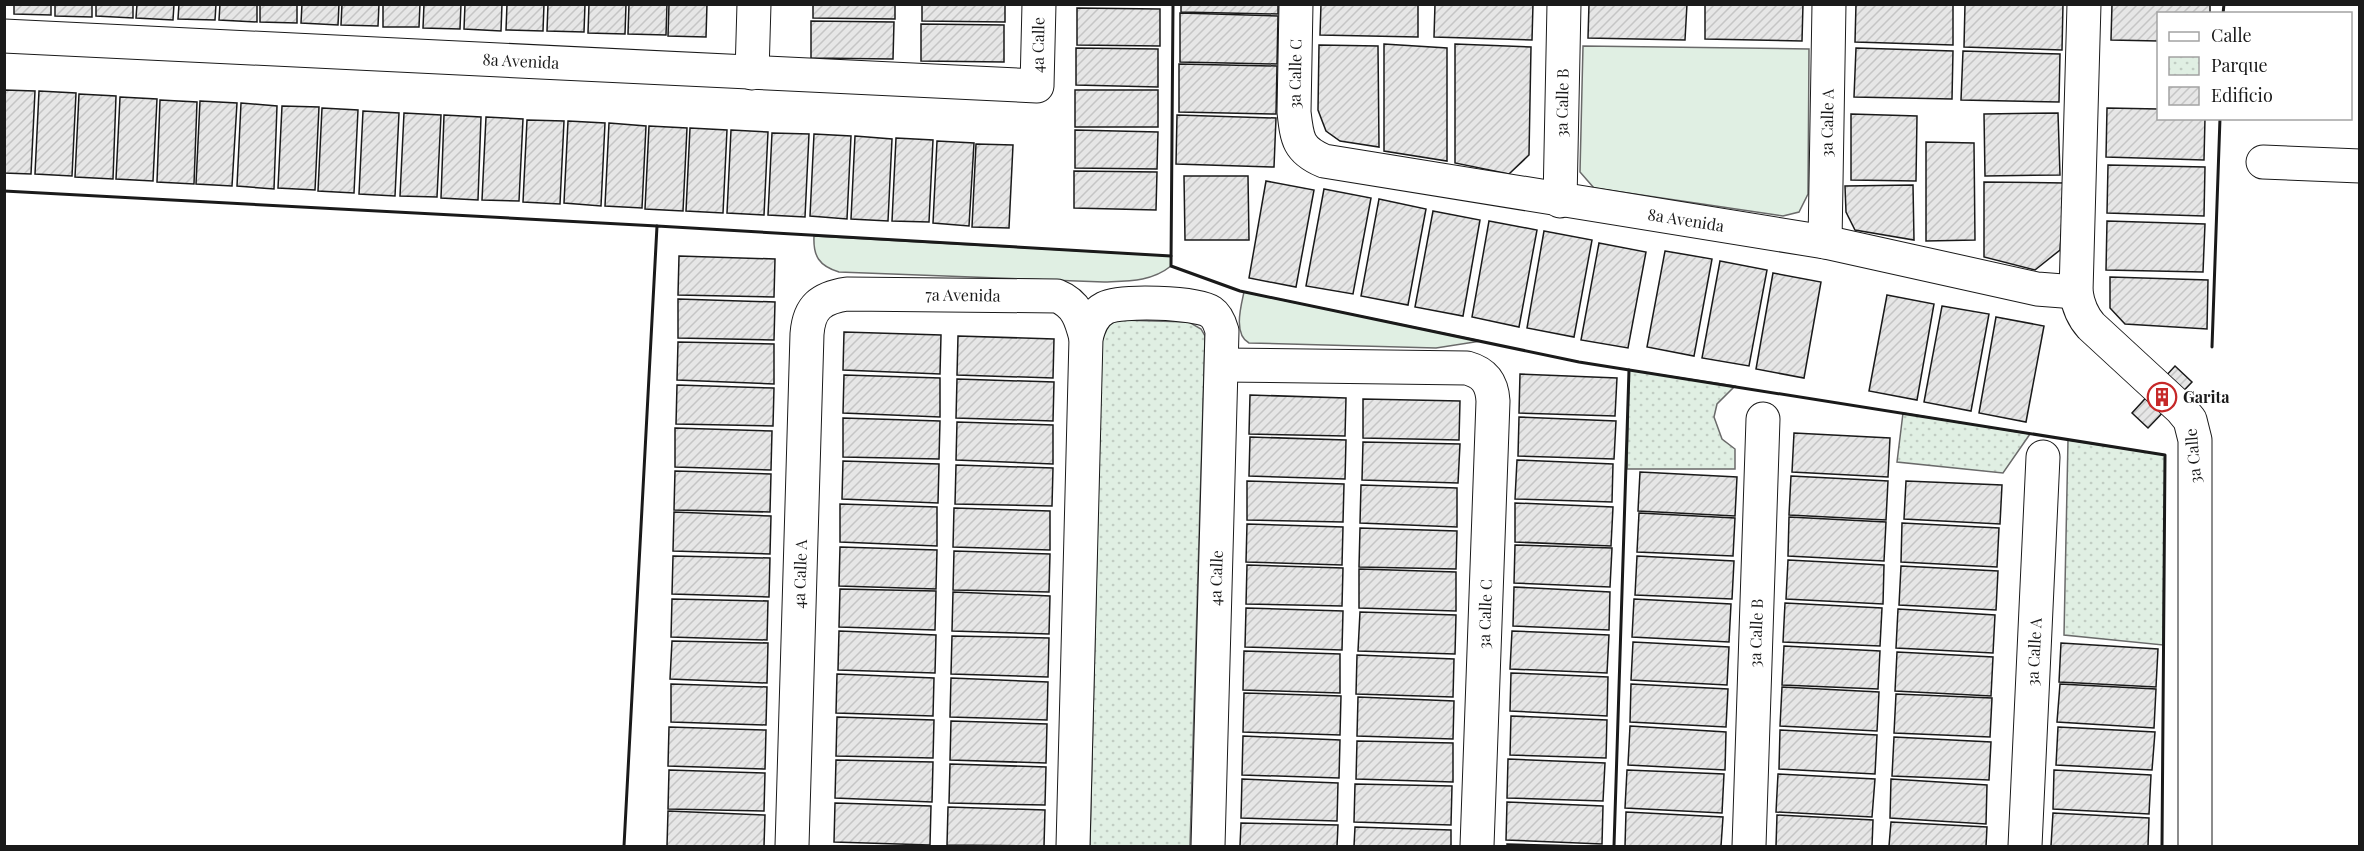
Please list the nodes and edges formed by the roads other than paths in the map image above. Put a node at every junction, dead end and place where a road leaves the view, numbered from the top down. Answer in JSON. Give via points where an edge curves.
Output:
{"nodes":[{"id":1,"x":754,"y":4,"type":"edge"},
{"id":2,"x":1039,"y":4,"type":"edge"},
{"id":3,"x":1296,"y":4,"type":"edge"},
{"id":4,"x":1564,"y":4,"type":"edge"},
{"id":5,"x":1829,"y":4,"type":"edge"},
{"id":6,"x":2084,"y":4,"type":"edge"},
{"id":7,"x":4,"y":36,"type":"edge"},
{"id":8,"x":752,"y":73,"type":"junction"},
{"id":9,"x":1037,"y":87,"type":"joint"},
{"id":10,"x":1300,"y":143,"type":"joint"},
{"id":11,"x":2263,"y":162,"type":"dead end"},
{"id":12,"x":2360,"y":166,"type":"edge"},
{"id":13,"x":1560,"y":201,"type":"junction"},
{"id":14,"x":1825,"y":242,"type":"junction"},
{"id":15,"x":2076,"y":292,"type":"junction"},
{"id":16,"x":818,"y":305,"type":"joint"},
{"id":17,"x":1091,"y":327,"type":"junction"},
{"id":18,"x":1222,"y":365,"type":"junction"},
{"id":19,"x":1763,"y":419,"type":"dead end"},
{"id":20,"x":2043,"y":457,"type":"dead end"},
{"id":21,"x":792,"y":846,"type":"edge"},
{"id":22,"x":1073,"y":846,"type":"edge"},
{"id":23,"x":1208,"y":846,"type":"edge"},
{"id":24,"x":1477,"y":846,"type":"edge"},
{"id":25,"x":1749,"y":846,"type":"edge"},
{"id":26,"x":2025,"y":846,"type":"edge"},
{"id":27,"x":2195,"y":846,"type":"edge"}],
"edges":[{"from":1,"to":8,"type":"street"},
{"from":2,"to":9,"type":"street","name":"4a Calle"},
{"from":3,"to":10,"type":"street","name":"3a Calle C","via":[[1294,112]]},
{"from":4,"to":13,"type":"street","name":"3a Calle B"},
{"from":5,"to":14,"type":"street","name":"3a Calle A"},
{"from":6,"to":15,"type":"street","name":"3a Calle"},
{"from":7,"to":8,"type":"street","name":"8a Avenida"},
{"from":8,"to":9,"type":"street","name":"8a Avenida"},
{"from":10,"to":13,"type":"street","name":"8a Avenida","via":[[1324,161]]},
{"from":11,"to":12,"type":"street"},
{"from":13,"to":14,"type":"street","name":"8a Avenida"},
{"from":14,"to":15,"type":"street","name":"8a Avenida","via":[[2037,289]]},
{"from":15,"to":27,"type":"street","name":"3a Calle","via":[[2091,326],[2181,409],[2192,425],[2196,450]]},
{"from":16,"to":17,"type":"street","name":"7a Avenida","via":[[847,294],[1057,296],[1073,305]]},
{"from":16,"to":21,"type":"street","name":"4a Calle A","via":[[808,321],[807,334]]},
{"from":17,"to":18,"type":"street","name":"4a Calle","via":[[1110,306],[1192,306],[1213,313],[1222,331]]},
{"from":17,"to":22,"type":"street"},
{"from":18,"to":23,"type":"street","name":"4a Calle"},
{"from":18,"to":24,"type":"street","name":"3a Calle C","via":[[1467,368],[1489,381],[1492,413]]},
{"from":19,"to":25,"type":"street","name":"3a Calle B"},
{"from":20,"to":26,"type":"street","name":"3a Calle A"}]}
